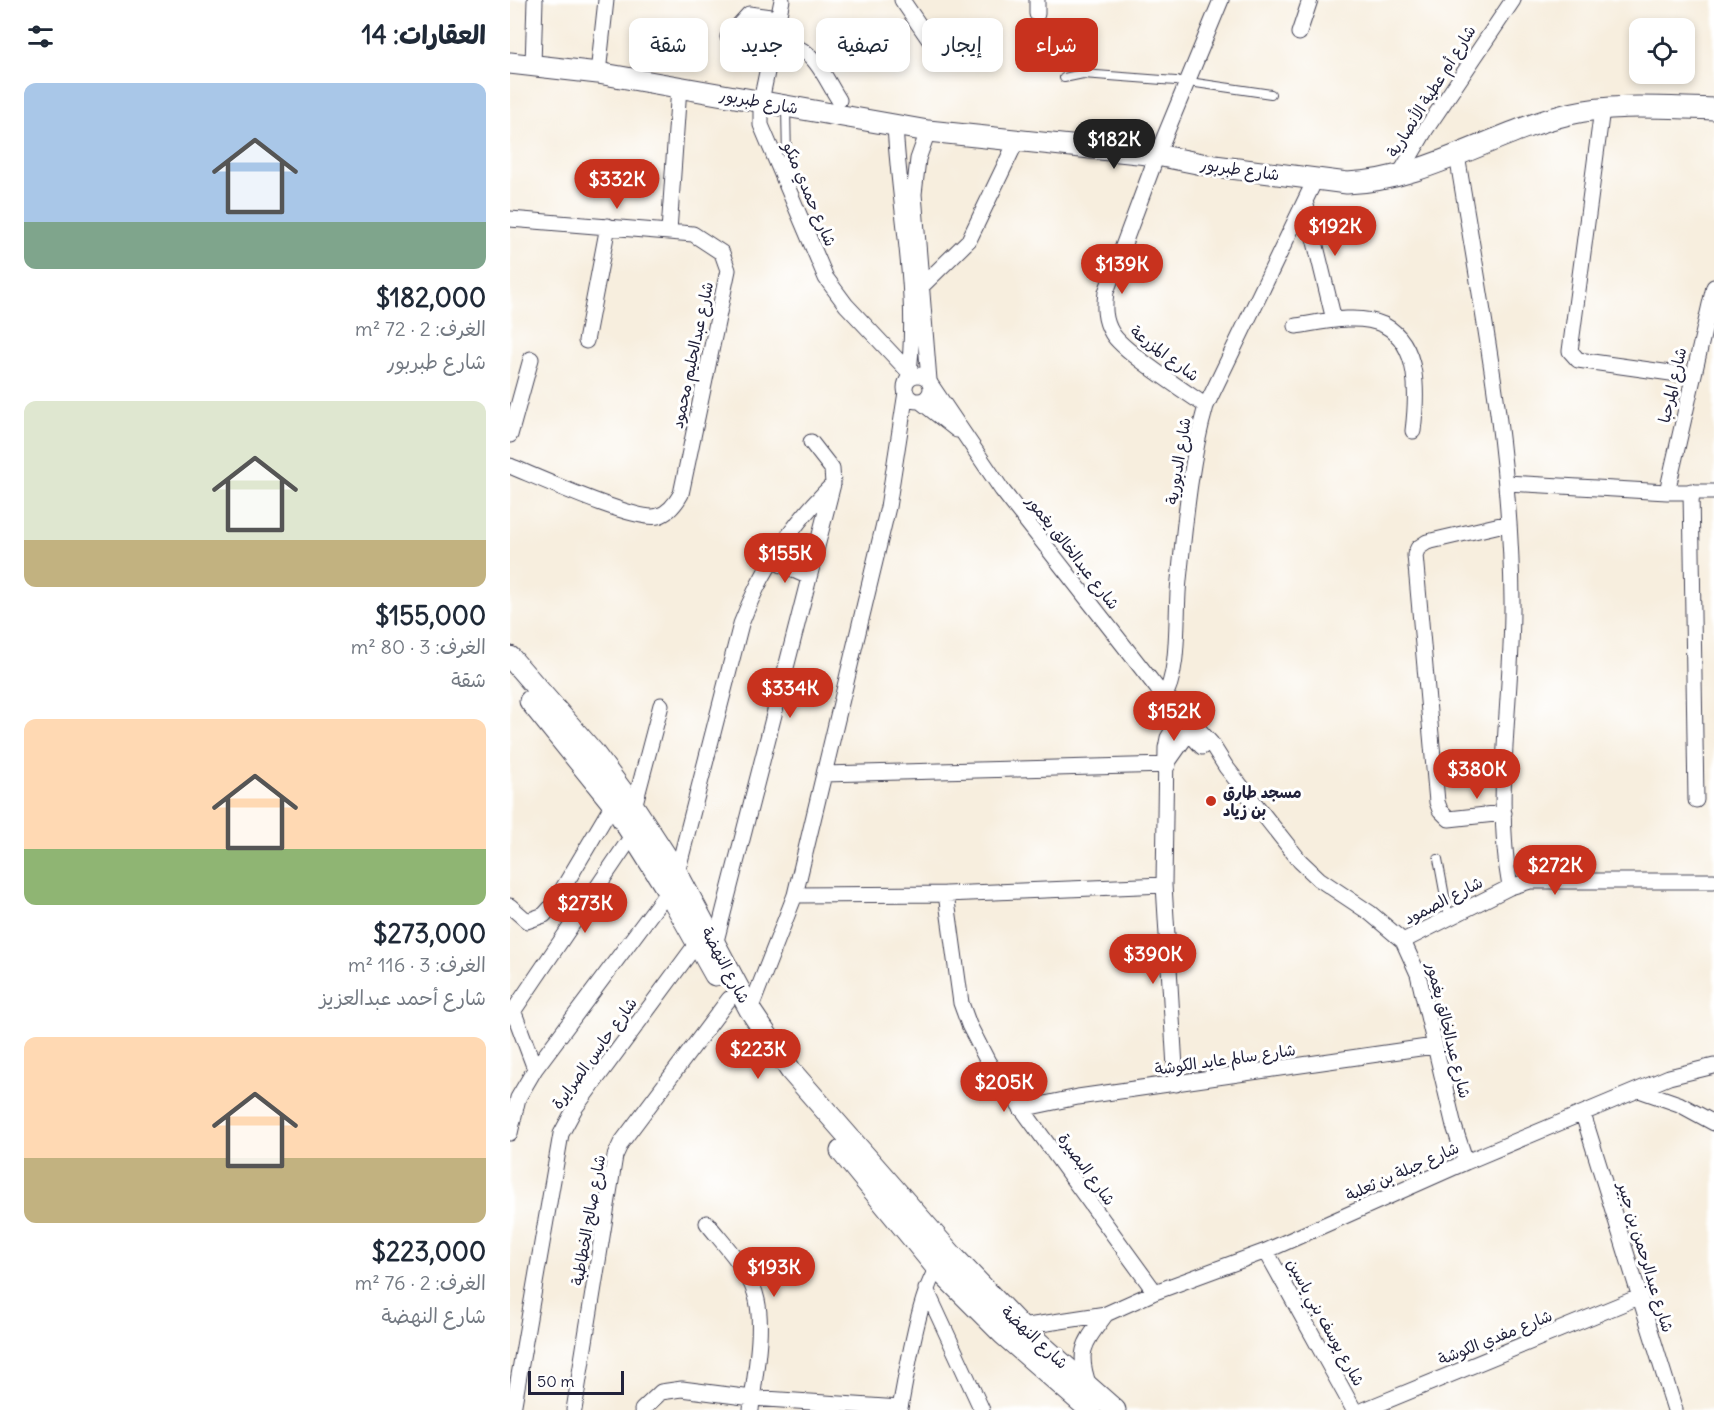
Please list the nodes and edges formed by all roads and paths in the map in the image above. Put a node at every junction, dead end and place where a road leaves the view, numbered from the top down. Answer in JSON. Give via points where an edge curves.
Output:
{"nodes":[{"id":1,"x":535,"y":0,"type":"edge"},
{"id":2,"x":606,"y":0,"type":"edge"},
{"id":3,"x":782,"y":0,"type":"edge"},
{"id":4,"x":902,"y":0,"type":"edge"},
{"id":5,"x":1221,"y":0,"type":"edge"},
{"id":6,"x":1310,"y":0,"type":"edge"},
{"id":7,"x":1513,"y":0,"type":"edge"},
{"id":8,"x":745,"y":18,"type":"edge"},
{"id":9,"x":778,"y":18,"type":"joint"},
{"id":10,"x":922,"y":29,"type":"edge"},
{"id":11,"x":1299,"y":33,"type":"dead end"},
{"id":12,"x":804,"y":50,"type":"edge"},
{"id":13,"x":510,"y":63,"type":"edge"},
{"id":14,"x":533,"y":66,"type":"junction"},
{"id":15,"x":767,"y":72,"type":"edge"},
{"id":16,"x":598,"y":73,"type":"junction"},
{"id":17,"x":1064,"y":78,"type":"dead end"},
{"id":18,"x":1189,"y":82,"type":"junction"},
{"id":19,"x":679,"y":87,"type":"junction"},
{"id":20,"x":1271,"y":94,"type":"dead end"},
{"id":21,"x":838,"y":100,"type":"dead end"},
{"id":22,"x":761,"y":101,"type":"junction"},
{"id":23,"x":786,"y":105,"type":"junction"},
{"id":24,"x":1602,"y":108,"type":"junction"},
{"id":25,"x":1714,"y":109,"type":"edge"},
{"id":26,"x":895,"y":125,"type":"junction"},
{"id":27,"x":928,"y":131,"type":"junction"},
{"id":28,"x":1017,"y":140,"type":"junction"},
{"id":29,"x":1157,"y":155,"type":"junction"},
{"id":30,"x":1457,"y":155,"type":"junction"},
{"id":31,"x":1401,"y":172,"type":"junction"},
{"id":32,"x":1315,"y":180,"type":"junction"},
{"id":33,"x":1305,"y":201,"type":"junction"},
{"id":34,"x":798,"y":209,"type":"junction"},
{"id":35,"x":510,"y":219,"type":"edge"},
{"id":36,"x":608,"y":226,"type":"junction"},
{"id":37,"x":669,"y":231,"type":"junction"},
{"id":38,"x":1714,"y":287,"type":"edge"},
{"id":39,"x":920,"y":288,"type":"junction"},
{"id":40,"x":1711,"y":314,"type":"edge"},
{"id":41,"x":1334,"y":320,"type":"junction"},
{"id":42,"x":1296,"y":326,"type":"dead end"},
{"id":43,"x":586,"y":341,"type":"dead end"},
{"id":44,"x":531,"y":359,"type":"dead end"},
{"id":45,"x":1692,"y":376,"type":"junction"},
{"id":46,"x":930,"y":383,"type":"junction"},
{"id":47,"x":912,"y":389,"type":"junction"},
{"id":48,"x":1206,"y":406,"type":"junction"},
{"id":49,"x":1413,"y":431,"type":"dead end"},
{"id":50,"x":510,"y":435,"type":"edge"},
{"id":51,"x":964,"y":436,"type":"junction"},
{"id":52,"x":811,"y":442,"type":"dead end"},
{"id":53,"x":510,"y":466,"type":"edge"},
{"id":54,"x":1507,"y":483,"type":"junction"},
{"id":55,"x":833,"y":484,"type":"junction"},
{"id":56,"x":1690,"y":491,"type":"junction"},
{"id":57,"x":1667,"y":492,"type":"junction"},
{"id":58,"x":1714,"y":492,"type":"edge"},
{"id":59,"x":1509,"y":523,"type":"junction"},
{"id":60,"x":772,"y":561,"type":"junction"},
{"id":61,"x":809,"y":577,"type":"junction"},
{"id":62,"x":510,"y":657,"type":"edge"},
{"id":63,"x":510,"y":677,"type":"edge"},
{"id":64,"x":1162,"y":694,"type":"junction"},
{"id":65,"x":661,"y":705,"type":"dead end"},
{"id":66,"x":1186,"y":723,"type":"junction"},
{"id":67,"x":1168,"y":763,"type":"junction"},
{"id":68,"x":824,"y":774,"type":"junction"},
{"id":69,"x":1696,"y":800,"type":"dead end"},
{"id":70,"x":613,"y":804,"type":"junction"},
{"id":71,"x":634,"y":807,"type":"junction"},
{"id":72,"x":1504,"y":813,"type":"junction"},
{"id":73,"x":632,"y":836,"type":"junction"},
{"id":74,"x":1438,"y":859,"type":"dead end"},
{"id":75,"x":1714,"y":880,"type":"edge"},
{"id":76,"x":672,"y":882,"type":"junction"},
{"id":77,"x":1164,"y":885,"type":"junction"},
{"id":78,"x":1510,"y":887,"type":"junction"},
{"id":79,"x":946,"y":894,"type":"junction"},
{"id":80,"x":795,"y":895,"type":"junction"},
{"id":81,"x":510,"y":906,"type":"edge"},
{"id":82,"x":1449,"y":918,"type":"junction"},
{"id":83,"x":1403,"y":941,"type":"junction"},
{"id":84,"x":706,"y":944,"type":"junction"},
{"id":85,"x":729,"y":999,"type":"junction"},
{"id":86,"x":750,"y":1010,"type":"junction"},
{"id":87,"x":511,"y":1013,"type":"edge"},
{"id":88,"x":1434,"y":1046,"type":"junction"},
{"id":89,"x":1714,"y":1066,"type":"edge"},
{"id":90,"x":535,"y":1069,"type":"junction"},
{"id":91,"x":1176,"y":1084,"type":"junction"},
{"id":92,"x":1639,"y":1090,"type":"junction"},
{"id":93,"x":1021,"y":1109,"type":"junction"},
{"id":94,"x":1583,"y":1114,"type":"junction"},
{"id":95,"x":1714,"y":1123,"type":"edge"},
{"id":96,"x":510,"y":1133,"type":"edge"},
{"id":97,"x":1466,"y":1162,"type":"junction"},
{"id":98,"x":707,"y":1223,"type":"dead end"},
{"id":99,"x":1266,"y":1251,"type":"junction"},
{"id":100,"x":944,"y":1261,"type":"junction"},
{"id":101,"x":926,"y":1289,"type":"junction"},
{"id":102,"x":1155,"y":1292,"type":"junction"},
{"id":103,"x":1639,"y":1297,"type":"junction"},
{"id":104,"x":1106,"y":1314,"type":"junction"},
{"id":105,"x":1021,"y":1327,"type":"junction"},
{"id":106,"x":1089,"y":1386,"type":"junction"},
{"id":107,"x":752,"y":1404,"type":"edge"},
{"id":108,"x":900,"y":1409,"type":"edge"},
{"id":109,"x":513,"y":1410,"type":"edge"},
{"id":110,"x":574,"y":1410,"type":"edge"},
{"id":111,"x":642,"y":1410,"type":"edge"},
{"id":112,"x":982,"y":1410,"type":"edge"},
{"id":113,"x":1090,"y":1410,"type":"edge"},
{"id":114,"x":1115,"y":1410,"type":"edge"},
{"id":115,"x":1354,"y":1410,"type":"edge"},
{"id":116,"x":1364,"y":1410,"type":"edge"},
{"id":117,"x":1675,"y":1410,"type":"edge"}],
"edges":[{"from":1,"to":14,"type":"street"},
{"from":2,"to":16,"type":"street"},
{"from":3,"to":9,"type":"street","name":"شارع حمدي منكو"},
{"from":4,"to":10,"type":"street"},
{"from":5,"to":18,"type":"street","name":"شارع المزرعة"},
{"from":6,"to":11,"type":"street"},
{"from":7,"to":31,"type":"street","name":"شارع أم عطية الأنصارية"},
{"from":8,"to":9,"type":"street","via":[[749,14]]},
{"from":12,"to":21,"type":"street","via":[[811,55]]},
{"from":13,"to":14,"type":"street","name":"شارع طبربور"},
{"from":14,"to":16,"type":"street","name":"شارع طبربور"},
{"from":15,"to":22,"type":"street","name":"شارع حمدي منكو"},
{"from":16,"to":19,"type":"street","name":"شارع طبربور"},
{"from":17,"to":18,"type":"lane","via":[[1083,74]]},
{"from":18,"to":20,"type":"lane"},
{"from":18,"to":29,"type":"street","name":"شارع المزرعة"},
{"from":19,"to":22,"type":"street","name":"شارع طبربور"},
{"from":19,"to":37,"type":"street"},
{"from":22,"to":23,"type":"street","name":"شارع طبربور"},
{"from":22,"to":34,"type":"street","name":"شارع حمدي منكو","via":[[761,125]]},
{"from":23,"to":26,"type":"street","name":"شارع طبربور"},
{"from":23,"to":34,"type":"lane","via":[[787,160]]},
{"from":24,"to":25,"type":"street","name":"شارع طبربور"},
{"from":24,"to":30,"type":"street","name":"شارع طبربور","via":[[1568,114]]},
{"from":24,"to":45,"type":"street","via":[[1570,351],[1578,360]]},
{"from":26,"to":27,"type":"street","name":"شارع طبربور"},
{"from":26,"to":47,"type":"street","via":[[913,327]]},
{"from":27,"to":28,"type":"street","name":"شارع طبربور"},
{"from":27,"to":39,"type":"street","via":[[914,181]]},
{"from":28,"to":29,"type":"street","name":"شارع طبربور"},
{"from":28,"to":39,"type":"street","via":[[969,240]]},
{"from":29,"to":32,"type":"street","name":"شارع طبربور"},
{"from":29,"to":48,"type":"street","name":"شارع المزرعة","via":[[1106,292],[1106,321],[1117,340]]},
{"from":30,"to":31,"type":"street","name":"شارع طبربور"},
{"from":30,"to":54,"type":"street"},
{"from":31,"to":32,"type":"street","name":"شارع طبربور","via":[[1367,182]]},
{"from":32,"to":33,"type":"street","name":"شارع الدبورية"},
{"from":33,"to":41,"type":"street"},
{"from":33,"to":48,"type":"street","name":"شارع الدبورية"},
{"from":34,"to":47,"type":"street","name":"شارع حمدي منكو","via":[[835,292]]},
{"from":35,"to":36,"type":"street","name":"شارع عبدالحليم محمود"},
{"from":36,"to":37,"type":"street","name":"شارع عبدالحليم محمود"},
{"from":36,"to":43,"type":"street"},
{"from":37,"to":53,"type":"street","name":"شارع عبدالحليم محمود","via":[[693,234],[716,248],[726,260],[728,270],[677,500],[658,517],[646,516],[596,501]]},
{"from":38,"to":40,"type":"street","name":"شارع المرحبا"},
{"from":39,"to":46,"type":"street"},
{"from":40,"to":45,"type":"street","name":"شارع المرحبا"},
{"from":41,"to":42,"type":"street"},
{"from":41,"to":49,"type":"street","via":[[1383,325],[1395,334],[1407,351],[1415,380]]},
{"from":44,"to":50,"type":"street"},
{"from":45,"to":57,"type":"street","name":"شارع المرحبا"},
{"from":46,"to":47,"type":"street","via":[[918,375]]},
{"from":46,"to":47,"type":"street","via":[[928,398]]},
{"from":46,"to":51,"type":"street","name":"شارع عبدالخالق يغمور"},
{"from":47,"to":51,"type":"street","name":"شارع عبدالخالق يغمور"},
{"from":47,"to":68,"type":"street"},
{"from":48,"to":64,"type":"street","name":"شارع الدبورية","via":[[1194,464],[1172,670]]},
{"from":51,"to":64,"type":"street","name":"شارع عبدالخالق يغمور"},
{"from":52,"to":55,"type":"street","via":[[832,469]]},
{"from":54,"to":57,"type":"street"},
{"from":54,"to":59,"type":"street"},
{"from":55,"to":60,"type":"street","via":[[800,520]]},
{"from":55,"to":61,"type":"street"},
{"from":56,"to":57,"type":"street"},
{"from":56,"to":58,"type":"street"},
{"from":56,"to":69,"type":"street"},
{"from":59,"to":72,"type":"street","via":[[1511,662]]},
{"from":59,"to":72,"type":"street","via":[[1426,542],[1415,555],[1437,802],[1449,819]]},
{"from":60,"to":61,"type":"street"},
{"from":60,"to":76,"type":"street","via":[[741,624]]},
{"from":61,"to":84,"type":"street"},
{"from":62,"to":71,"type":"street","name":"شارع النهضة","via":[[593,752]]},
{"from":63,"to":70,"type":"street","name":"شارع النهضة"},
{"from":64,"to":66,"type":"street","name":"شارع عبدالخالق يغمور"},
{"from":65,"to":71,"type":"street"},
{"from":66,"to":67,"type":"street","via":[[1168,738]]},
{"from":66,"to":83,"type":"street","name":"شارع عبدالخالق يغمور","via":[[1300,861]]},
{"from":67,"to":68,"type":"street"},
{"from":67,"to":77,"type":"street"},
{"from":68,"to":80,"type":"street"},
{"from":70,"to":73,"type":"street","name":"شارع النهضة"},
{"from":70,"to":81,"type":"street","via":[[544,915],[527,921]]},
{"from":71,"to":76,"type":"street","name":"شارع النهضة"},
{"from":72,"to":78,"type":"street"},
{"from":73,"to":76,"type":"street","name":"شارع النهضة"},
{"from":73,"to":87,"type":"street"},
{"from":74,"to":82,"type":"lane"},
{"from":75,"to":78,"type":"street","name":"شارع الصمود","via":[[1550,880]]},
{"from":76,"to":84,"type":"street","name":"شارع النهضة"},
{"from":76,"to":90,"type":"street"},
{"from":77,"to":79,"type":"street"},
{"from":77,"to":91,"type":"street"},
{"from":78,"to":82,"type":"street","name":"شارع الصمود"},
{"from":79,"to":80,"type":"street"},
{"from":79,"to":93,"type":"street","name":"شارع البصيرة","via":[[961,1003],[988,1062]]},
{"from":80,"to":86,"type":"street"},
{"from":82,"to":83,"type":"street","name":"شارع الصمود"},
{"from":83,"to":88,"type":"street","name":"شارع عبدالخالق يغمور","via":[[1419,974]]},
{"from":84,"to":85,"type":"street","name":"شارع النهضة"},
{"from":84,"to":86,"type":"street","name":"شارع النهضة"},
{"from":84,"to":109,"type":"street","name":"شارع حابس الصرايرة","via":[[575,1108],[561,1134]]},
{"from":85,"to":100,"type":"street","name":"شارع النهضة","via":[[768,1060]]},
{"from":85,"to":110,"type":"street","name":"شارع صالح الخطاطبة","via":[[615,1156]]},
{"from":86,"to":100,"type":"street","name":"شارع النهضة","via":[[777,1052]]},
{"from":87,"to":90,"type":"street"},
{"from":88,"to":91,"type":"street","name":"شارع سالم عايد الكوشة"},
{"from":88,"to":97,"type":"street","name":"شارع عبدالخالق يغمور"},
{"from":89,"to":92,"type":"street","name":"شارع جبلة بن ثعلبة","via":[[1694,1069]]},
{"from":90,"to":96,"type":"street","via":[[518,1098]]},
{"from":91,"to":93,"type":"street","name":"شارع سالم عايد الكوشة"},
{"from":92,"to":94,"type":"street","name":"شارع جبلة بن ثعلبة"},
{"from":92,"to":95,"type":"street","via":[[1679,1104]]},
{"from":93,"to":102,"type":"street","name":"شارع البصيرة"},
{"from":94,"to":97,"type":"street","name":"شارع جبلة بن ثعلبة"},
{"from":94,"to":103,"type":"street","name":"شارع عبدالرحمن بن جبير"},
{"from":97,"to":99,"type":"street","name":"شارع جبلة بن ثعلبة"},
{"from":98,"to":107,"type":"street","via":[[748,1278],[757,1299]]},
{"from":99,"to":102,"type":"street","name":"شارع جبلة بن ثعلبة"},
{"from":99,"to":115,"type":"street","name":"شارع يوسف بني ياسين"},
{"from":100,"to":101,"type":"street"},
{"from":100,"to":105,"type":"street","name":"شارع النهضة"},
{"from":100,"to":113,"type":"street","name":"شارع النهضة","via":[[1003,1334]]},
{"from":101,"to":108,"type":"street"},
{"from":101,"to":112,"type":"street"},
{"from":102,"to":104,"type":"street","name":"شارع جبلة بن ثعلبة"},
{"from":103,"to":116,"type":"street","name":"شارع مفدي الكوشة"},
{"from":103,"to":117,"type":"street","name":"شارع عبدالرحمن بن جبير"},
{"from":104,"to":105,"type":"street","name":"شارع جبلة بن ثعلبة"},
{"from":104,"to":106,"type":"street","via":[[1086,1342],[1081,1364]]},
{"from":105,"to":106,"type":"street","name":"شارع النهضة"},
{"from":106,"to":114,"type":"street","name":"شارع النهضة"},
{"from":107,"to":108,"type":"street"},
{"from":107,"to":111,"type":"street","via":[[682,1389],[661,1392]]}]}
